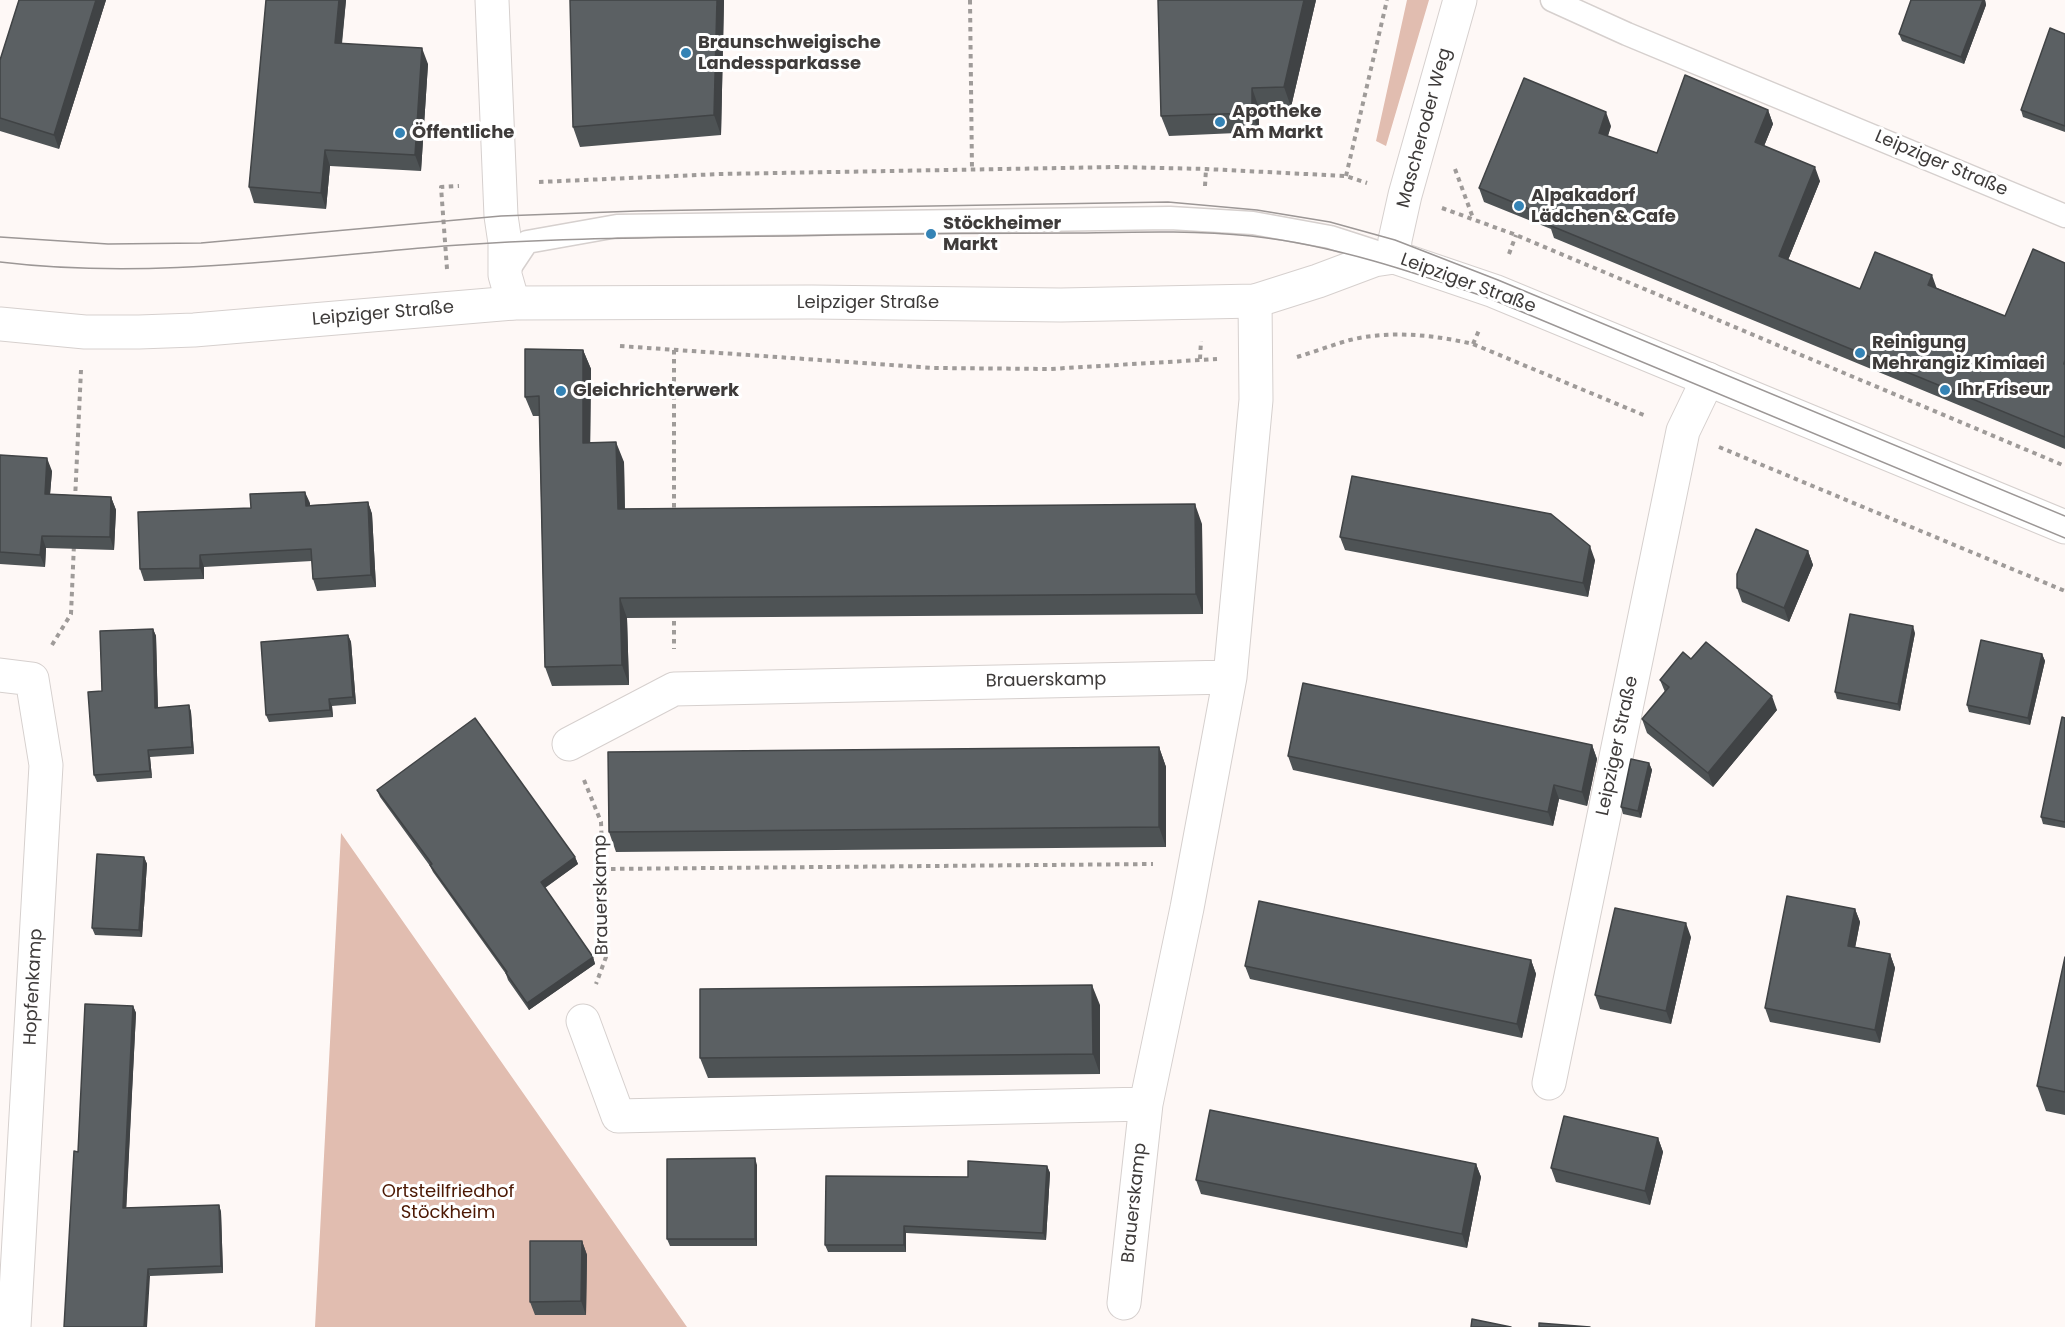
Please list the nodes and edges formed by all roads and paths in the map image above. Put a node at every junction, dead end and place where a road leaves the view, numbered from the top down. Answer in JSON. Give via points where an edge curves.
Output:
{"nodes":[{"id":1,"x":492,"y":0,"type":"edge"},
{"id":2,"x":970,"y":0,"type":"edge"},
{"id":3,"x":1387,"y":0,"type":"edge"},
{"id":4,"x":1460,"y":0,"type":"edge"},
{"id":5,"x":1552,"y":0,"type":"edge"},
{"id":6,"x":972,"y":170,"type":"junction"},
{"id":7,"x":1346,"y":176,"type":"junction"},
{"id":8,"x":499,"y":184,"type":"junction"},
{"id":9,"x":441,"y":187,"type":"dead end"},
{"id":10,"x":1405,"y":195,"type":"junction"},
{"id":11,"x":2065,"y":216,"type":"edge"},
{"id":12,"x":1394,"y":257,"type":"junction"},
{"id":13,"x":509,"y":289,"type":"junction"},
{"id":14,"x":1255,"y":301,"type":"junction"},
{"id":15,"x":0,"y":324,"type":"edge"},
{"id":16,"x":615,"y":345,"type":"dead end"},
{"id":17,"x":674,"y":350,"type":"junction"},
{"id":18,"x":1255,"y":358,"type":"junction"},
{"id":19,"x":70,"y":369,"type":"dead end"},
{"id":20,"x":92,"y":369,"type":"dead end"},
{"id":21,"x":81,"y":370,"type":"junction"},
{"id":22,"x":1708,"y":379,"type":"junction"},
{"id":23,"x":1683,"y":431,"type":"junction"},
{"id":24,"x":2065,"y":466,"type":"edge"},
{"id":25,"x":75,"y":509,"type":"edge"},
{"id":26,"x":674,"y":514,"type":"edge"},
{"id":27,"x":2065,"y":527,"type":"edge"},
{"id":28,"x":74,"y":533,"type":"edge"},
{"id":29,"x":2065,"y":591,"type":"edge"},
{"id":30,"x":674,"y":607,"type":"edge"},
{"id":31,"x":0,"y":675,"type":"edge"},
{"id":32,"x":1230,"y":677,"type":"junction"},
{"id":33,"x":32,"y":679,"type":"junction"},
{"id":34,"x":674,"y":689,"type":"junction"},
{"id":35,"x":569,"y":744,"type":"joint"},
{"id":36,"x":1196,"y":864,"type":"junction"},
{"id":37,"x":602,"y":869,"type":"junction"},
{"id":38,"x":583,"y":1021,"type":"joint"},
{"id":39,"x":1549,"y":1083,"type":"dead end"},
{"id":40,"x":1146,"y":1104,"type":"junction"},
{"id":41,"x":1124,"y":1303,"type":"dead end"},
{"id":42,"x":14,"y":1327,"type":"edge"}],
"edges":[{"from":1,"to":8,"type":"street"},
{"from":2,"to":6,"type":"path"},
{"from":3,"to":7,"type":"path"},
{"from":4,"to":10,"type":"street","name":"Mascheroder Weg"},
{"from":5,"to":11,"type":"lane","name":"Leipziger Straße"},
{"from":6,"to":7,"type":"path","via":[[1128,167]]},
{"from":6,"to":8,"type":"path","via":[[720,174]]},
{"from":7,"to":10,"type":"path"},
{"from":8,"to":9,"type":"path"},
{"from":8,"to":13,"type":"street"},
{"from":10,"to":12,"type":"street","name":"Mascheroder Weg"},
{"from":10,"to":24,"type":"path","via":[[1516,235]]},
{"from":12,"to":13,"type":"lane","via":[[1330,237],[1252,223],[1170,218],[617,226],[527,242]]},
{"from":12,"to":14,"type":"street","name":"Leipziger Straße","via":[[1374,260]]},
{"from":12,"to":22,"type":"street","name":"Leipziger Straße","via":[[1494,291]]},
{"from":13,"to":14,"type":"street","name":"Leipziger Straße","via":[[813,302]]},
{"from":13,"to":15,"type":"street","name":"Leipziger Straße","via":[[206,329],[85,332]]},
{"from":14,"to":18,"type":"street","name":"Brauerskamp"},
{"from":16,"to":17,"type":"path"},
{"from":17,"to":18,"type":"path","via":[[969,368],[1050,369]]},
{"from":17,"to":26,"type":"path"},
{"from":18,"to":23,"type":"path","via":[[1294,358],[1351,340],[1404,334],[1452,339],[1473,344]]},
{"from":18,"to":32,"type":"street","name":"Brauerskamp","via":[[1256,400]]},
{"from":19,"to":21,"type":"path"},
{"from":20,"to":21,"type":"path"},
{"from":21,"to":25,"type":"path"},
{"from":22,"to":23,"type":"street","name":"Leipziger Straße"},
{"from":22,"to":27,"type":"street","name":"Leipziger Straße"},
{"from":23,"to":29,"type":"path"},
{"from":23,"to":39,"type":"street","name":"Leipziger Straße"},
{"from":28,"to":33,"type":"path","via":[[71,614]]},
{"from":30,"to":34,"type":"path"},
{"from":31,"to":33,"type":"street"},
{"from":32,"to":34,"type":"street","name":"Brauerskamp"},
{"from":32,"to":36,"type":"street","name":"Brauerskamp"},
{"from":33,"to":42,"type":"street","name":"Hopfenkamp","via":[[46,765]]},
{"from":34,"to":35,"type":"street","name":"Brauerskamp"},
{"from":35,"to":37,"type":"path","name":"Brauerskamp","via":[[601,822]]},
{"from":36,"to":37,"type":"path"},
{"from":36,"to":40,"type":"street","name":"Brauerskamp"},
{"from":37,"to":38,"type":"path","name":"Brauerskamp","via":[[606,957]]},
{"from":38,"to":40,"type":"street","via":[[618,1116]]},
{"from":40,"to":41,"type":"street","name":"Brauerskamp"}]}
